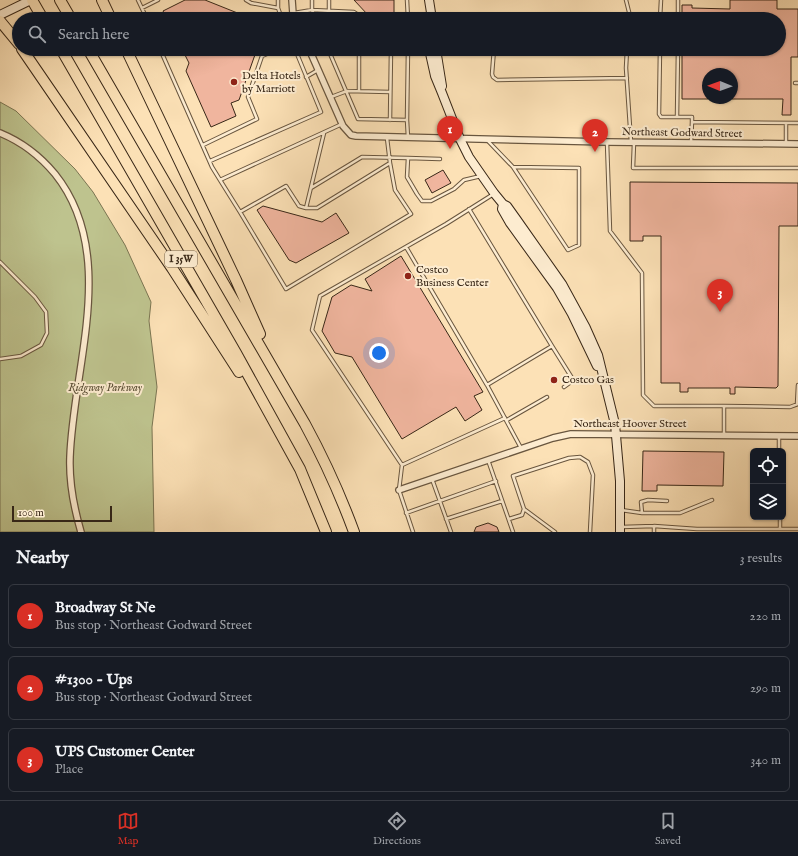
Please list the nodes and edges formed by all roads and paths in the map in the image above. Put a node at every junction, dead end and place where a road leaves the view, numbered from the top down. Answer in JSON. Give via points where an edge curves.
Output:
{"nodes":[{"id":1,"x":32,"y":0,"type":"edge"},
{"id":2,"x":102,"y":0,"type":"edge"},
{"id":3,"x":138,"y":0,"type":"edge"},
{"id":4,"x":158,"y":0,"type":"edge"},
{"id":5,"x":246,"y":0,"type":"edge"},
{"id":6,"x":278,"y":0,"type":"edge"},
{"id":7,"x":292,"y":0,"type":"edge"},
{"id":8,"x":312,"y":0,"type":"edge"},
{"id":9,"x":329,"y":0,"type":"edge"},
{"id":10,"x":407,"y":0,"type":"edge"},
{"id":11,"x":626,"y":0,"type":"edge"},
{"id":12,"x":661,"y":0,"type":"edge"},
{"id":13,"x":678,"y":0,"type":"edge"},
{"id":14,"x":61,"y":2,"type":"edge"},
{"id":15,"x":430,"y":2,"type":"edge"},
{"id":16,"x":142,"y":8,"type":"junction"},
{"id":17,"x":278,"y":8,"type":"junction"},
{"id":18,"x":312,"y":10,"type":"junction"},
{"id":19,"x":328,"y":11,"type":"junction"},
{"id":20,"x":39,"y":12,"type":"edge"},
{"id":21,"x":67,"y":12,"type":"edge"},
{"id":22,"x":108,"y":12,"type":"edge"},
{"id":23,"x":144,"y":12,"type":"edge"},
{"id":24,"x":279,"y":12,"type":"edge"},
{"id":25,"x":294,"y":12,"type":"edge"},
{"id":26,"x":306,"y":12,"type":"edge"},
{"id":27,"x":354,"y":12,"type":"edge"},
{"id":28,"x":408,"y":12,"type":"edge"},
{"id":29,"x":428,"y":12,"type":"edge"},
{"id":30,"x":431,"y":12,"type":"edge"},
{"id":31,"x":629,"y":12,"type":"edge"},
{"id":32,"x":660,"y":12,"type":"edge"},
{"id":33,"x":678,"y":12,"type":"edge"},
{"id":34,"x":0,"y":15,"type":"edge"},
{"id":35,"x":0,"y":21,"type":"edge"},
{"id":36,"x":12,"y":36,"type":"edge"},
{"id":37,"x":27,"y":56,"type":"edge"},
{"id":38,"x":64,"y":56,"type":"edge"},
{"id":39,"x":92,"y":56,"type":"edge"},
{"id":40,"x":129,"y":56,"type":"edge"},
{"id":41,"x":163,"y":56,"type":"edge"},
{"id":42,"x":262,"y":56,"type":"edge"},
{"id":43,"x":298,"y":56,"type":"edge"},
{"id":44,"x":312,"y":56,"type":"edge"},
{"id":45,"x":331,"y":56,"type":"edge"},
{"id":46,"x":359,"y":56,"type":"edge"},
{"id":47,"x":391,"y":56,"type":"edge"},
{"id":48,"x":408,"y":56,"type":"edge"},
{"id":49,"x":430,"y":56,"type":"edge"},
{"id":50,"x":437,"y":56,"type":"edge"},
{"id":51,"x":493,"y":56,"type":"edge"},
{"id":52,"x":627,"y":56,"type":"edge"},
{"id":53,"x":660,"y":56,"type":"edge"},
{"id":54,"x":678,"y":56,"type":"edge"},
{"id":55,"x":318,"y":70,"type":"junction"},
{"id":56,"x":306,"y":77,"type":"junction"},
{"id":57,"x":627,"y":78,"type":"junction"},
{"id":58,"x":346,"y":91,"type":"junction"},
{"id":59,"x":359,"y":91,"type":"junction"},
{"id":60,"x":390,"y":92,"type":"junction"},
{"id":61,"x":442,"y":93,"type":"junction"},
{"id":62,"x":330,"y":97,"type":"junction"},
{"id":63,"x":677,"y":117,"type":"junction"},
{"id":64,"x":390,"y":120,"type":"junction"},
{"id":65,"x":407,"y":120,"type":"junction"},
{"id":66,"x":692,"y":122,"type":"junction"},
{"id":67,"x":786,"y":123,"type":"junction"},
{"id":68,"x":798,"y":123,"type":"edge"},
{"id":69,"x":342,"y":124,"type":"junction"},
{"id":70,"x":324,"y":132,"type":"junction"},
{"id":71,"x":0,"y":133,"type":"edge"},
{"id":72,"x":387,"y":138,"type":"junction"},
{"id":73,"x":408,"y":138,"type":"junction"},
{"id":74,"x":460,"y":139,"type":"junction"},
{"id":75,"x":486,"y":140,"type":"junction"},
{"id":76,"x":607,"y":142,"type":"junction"},
{"id":77,"x":632,"y":142,"type":"junction"},
{"id":78,"x":691,"y":143,"type":"junction"},
{"id":79,"x":786,"y":144,"type":"junction"},
{"id":80,"x":798,"y":144,"type":"edge"},
{"id":81,"x":203,"y":145,"type":"junction"},
{"id":82,"x":390,"y":158,"type":"junction"},
{"id":83,"x":408,"y":158,"type":"junction"},
{"id":84,"x":440,"y":159,"type":"dead end"},
{"id":85,"x":210,"y":161,"type":"junction"},
{"id":86,"x":390,"y":163,"type":"junction"},
{"id":87,"x":513,"y":167,"type":"junction"},
{"id":88,"x":798,"y":168,"type":"edge"},
{"id":89,"x":481,"y":176,"type":"junction"},
{"id":90,"x":220,"y":180,"type":"junction"},
{"id":91,"x":311,"y":188,"type":"junction"},
{"id":92,"x":494,"y":193,"type":"junction"},
{"id":93,"x":306,"y":208,"type":"junction"},
{"id":94,"x":469,"y":209,"type":"junction"},
{"id":95,"x":240,"y":212,"type":"junction"},
{"id":96,"x":406,"y":247,"type":"junction"},
{"id":97,"x":0,"y":262,"type":"edge"},
{"id":98,"x":552,"y":346,"type":"junction"},
{"id":99,"x":0,"y":359,"type":"edge"},
{"id":100,"x":277,"y":374,"type":"junction"},
{"id":101,"x":487,"y":385,"type":"junction"},
{"id":102,"x":798,"y":385,"type":"edge"},
{"id":103,"x":564,"y":387,"type":"dead end"},
{"id":104,"x":547,"y":397,"type":"dead end"},
{"id":105,"x":798,"y":404,"type":"edge"},
{"id":106,"x":724,"y":406,"type":"junction"},
{"id":107,"x":506,"y":419,"type":"junction"},
{"id":108,"x":616,"y":434,"type":"junction"},
{"id":109,"x":724,"y":435,"type":"junction"},
{"id":110,"x":779,"y":435,"type":"junction"},
{"id":111,"x":798,"y":436,"type":"edge"},
{"id":112,"x":522,"y":448,"type":"junction"},
{"id":113,"x":779,"y":448,"type":"edge"},
{"id":114,"x":488,"y":460,"type":"junction"},
{"id":115,"x":402,"y":465,"type":"junction"},
{"id":116,"x":300,"y":469,"type":"junction"},
{"id":117,"x":432,"y":479,"type":"junction"},
{"id":118,"x":496,"y":481,"type":"junction"},
{"id":119,"x":398,"y":490,"type":"junction"},
{"id":120,"x":712,"y":500,"type":"dead end"},
{"id":121,"x":440,"y":501,"type":"junction"},
{"id":122,"x":502,"y":501,"type":"junction"},
{"id":123,"x":667,"y":501,"type":"dead end"},
{"id":124,"x":524,"y":509,"type":"junction"},
{"id":125,"x":620,"y":510,"type":"junction"},
{"id":126,"x":406,"y":513,"type":"junction"},
{"id":127,"x":642,"y":513,"type":"junction"},
{"id":128,"x":446,"y":519,"type":"junction"},
{"id":129,"x":509,"y":519,"type":"junction"},
{"id":130,"x":780,"y":520,"type":"edge"},
{"id":131,"x":654,"y":526,"type":"junction"},
{"id":132,"x":620,"y":529,"type":"edge"},
{"id":133,"x":780,"y":529,"type":"junction"},
{"id":134,"x":798,"y":529,"type":"edge"},
{"id":135,"x":706,"y":531,"type":"edge"},
{"id":136,"x":81,"y":532,"type":"edge"},
{"id":137,"x":326,"y":532,"type":"edge"},
{"id":138,"x":354,"y":532,"type":"edge"},
{"id":139,"x":413,"y":532,"type":"edge"},
{"id":140,"x":451,"y":532,"type":"edge"},
{"id":141,"x":513,"y":532,"type":"edge"},
{"id":142,"x":555,"y":532,"type":"edge"},
{"id":143,"x":590,"y":532,"type":"edge"},
{"id":144,"x":654,"y":532,"type":"edge"}],
"edges":[{"from":1,"to":20,"type":"highway"},
{"from":1,"to":34,"type":"main road"},
{"from":2,"to":22,"type":"highway"},
{"from":3,"to":16,"type":"lane"},
{"from":4,"to":16,"type":"lane"},
{"from":5,"to":17,"type":"lane"},
{"from":6,"to":17,"type":"lane"},
{"from":7,"to":25,"type":"street"},
{"from":8,"to":18,"type":"lane"},
{"from":9,"to":19,"type":"lane"},
{"from":10,"to":28,"type":"lane"},
{"from":11,"to":31,"type":"lane"},
{"from":12,"to":32,"type":"lane"},
{"from":13,"to":33,"type":"lane"},
{"from":14,"to":21,"type":"highway"},
{"from":15,"to":29,"type":"main road"},
{"from":15,"to":30,"type":"main road"},
{"from":16,"to":23,"type":"lane"},
{"from":17,"to":24,"type":"lane"},
{"from":18,"to":19,"type":"lane"},
{"from":18,"to":26,"type":"lane"},
{"from":19,"to":27,"type":"lane"},
{"from":35,"to":36,"type":"highway"},
{"from":37,"to":116,"type":"highway","via":[[172,268]]},
{"from":38,"to":116,"type":"highway","number":"I 35W"},
{"from":39,"to":100,"type":"highway","number":"I 35W"},
{"from":40,"to":100,"type":"highway","via":[[236,280]]},
{"from":41,"to":81,"type":"lane"},
{"from":42,"to":81,"type":"lane","via":[[248,97],[257,119]]},
{"from":43,"to":56,"type":"lane"},
{"from":44,"to":55,"type":"street","name":"Northeast Godward Street"},
{"from":45,"to":58,"type":"lane"},
{"from":46,"to":59,"type":"lane"},
{"from":47,"to":60,"type":"lane"},
{"from":48,"to":65,"type":"lane"},
{"from":49,"to":61,"type":"main road","via":[[434,76]]},
{"from":50,"to":61,"type":"main road"},
{"from":51,"to":57,"type":"lane","via":[[492,74],[497,80]]},
{"from":52,"to":57,"type":"lane"},
{"from":53,"to":63,"type":"lane","via":[[659,114],[661,117]]},
{"from":54,"to":63,"type":"lane"},
{"from":55,"to":56,"type":"lane"},
{"from":55,"to":62,"type":"street","name":"Northeast Godward Street"},
{"from":56,"to":85,"type":"lane","via":[[321,112]]},
{"from":57,"to":77,"type":"lane"},
{"from":58,"to":59,"type":"lane"},
{"from":58,"to":62,"type":"lane"},
{"from":58,"to":64,"type":"lane","via":[[358,120]]},
{"from":59,"to":60,"type":"lane"},
{"from":60,"to":64,"type":"lane"},
{"from":61,"to":74,"type":"main road"},
{"from":62,"to":69,"type":"street","name":"Northeast Godward Street"},
{"from":63,"to":66,"type":"lane","via":[[692,117]]},
{"from":64,"to":65,"type":"lane"},
{"from":65,"to":73,"type":"lane"},
{"from":66,"to":67,"type":"lane"},
{"from":66,"to":78,"type":"lane"},
{"from":67,"to":68,"type":"lane"},
{"from":67,"to":79,"type":"lane"},
{"from":69,"to":70,"type":"lane"},
{"from":69,"to":72,"type":"street","name":"Northeast Godward Street","via":[[351,135]]},
{"from":70,"to":90,"type":"lane"},
{"from":70,"to":91,"type":"lane"},
{"from":71,"to":136,"type":"street","via":[[31,149],[65,187],[74,205],[86,243],[88,310],[70,458],[74,504]]},
{"from":72,"to":73,"type":"street","name":"Northeast Godward Street"},
{"from":72,"to":82,"type":"lane"},
{"from":73,"to":74,"type":"street","name":"Northeast Godward Street"},
{"from":74,"to":75,"type":"street","name":"Northeast Godward Street"},
{"from":74,"to":89,"type":"main road"},
{"from":75,"to":76,"type":"street","name":"Northeast Godward Street"},
{"from":75,"to":87,"type":"lane"},
{"from":76,"to":77,"type":"street","name":"Northeast Godward Street"},
{"from":76,"to":106,"type":"lane","via":[[610,231],[642,273],[643,395],[654,406]]},
{"from":77,"to":78,"type":"street","name":"Northeast Godward Street"},
{"from":77,"to":88,"type":"lane","via":[[633,168]]},
{"from":78,"to":79,"type":"street","name":"Northeast Godward Street"},
{"from":79,"to":80,"type":"street","name":"Northeast Godward Street"},
{"from":81,"to":85,"type":"lane"},
{"from":82,"to":83,"type":"lane"},
{"from":82,"to":86,"type":"lane"},
{"from":82,"to":91,"type":"lane","via":[[362,157]]},
{"from":83,"to":84,"type":"lane"},
{"from":83,"to":89,"type":"lane","via":[[408,180],[420,199],[425,202],[454,189],[464,180]]},
{"from":85,"to":90,"type":"lane"},
{"from":86,"to":93,"type":"lane","via":[[317,208]]},
{"from":86,"to":95,"type":"lane","via":[[395,190],[411,214],[286,289]]},
{"from":87,"to":87,"type":"lane","via":[[568,250],[579,245],[579,168]]},
{"from":89,"to":92,"type":"main road"},
{"from":90,"to":95,"type":"lane"},
{"from":91,"to":93,"type":"lane"},
{"from":92,"to":94,"type":"lane"},
{"from":92,"to":108,"type":"main road","via":[[507,206],[569,296],[586,328],[601,366]]},
{"from":93,"to":95,"type":"lane","via":[[299,206],[286,186]]},
{"from":94,"to":96,"type":"lane"},
{"from":94,"to":98,"type":"lane"},
{"from":96,"to":101,"type":"lane"},
{"from":96,"to":115,"type":"lane","via":[[320,296],[312,330]]},
{"from":97,"to":99,"type":"lane","via":[[46,312],[47,333],[41,345],[21,356]]},
{"from":98,"to":101,"type":"lane"},
{"from":98,"to":103,"type":"lane","via":[[572,378]]},
{"from":100,"to":138,"type":"highway","number":"I 35W","via":[[326,462]]},
{"from":101,"to":107,"type":"lane"},
{"from":102,"to":105,"type":"lane"},
{"from":104,"to":107,"type":"lane"},
{"from":105,"to":106,"type":"lane","via":[[790,407]]},
{"from":106,"to":109,"type":"lane"},
{"from":107,"to":112,"type":"lane"},
{"from":107,"to":115,"type":"lane"},
{"from":108,"to":109,"type":"street","name":"Northeast Hoover Street"},
{"from":108,"to":112,"type":"street","name":"Northeast Hoover Street","via":[[571,434]]},
{"from":108,"to":125,"type":"main road"},
{"from":109,"to":110,"type":"street","name":"Northeast Hoover Street"},
{"from":110,"to":111,"type":"street","name":"Northeast Hoover Street"},
{"from":110,"to":113,"type":"lane"},
{"from":112,"to":114,"type":"street","name":"Northeast Hoover Street"},
{"from":114,"to":117,"type":"street","name":"Northeast Hoover Street"},
{"from":114,"to":118,"type":"lane"},
{"from":115,"to":119,"type":"lane"},
{"from":116,"to":137,"type":"highway","number":"I 35W"},
{"from":117,"to":119,"type":"street","name":"Northeast Hoover Street"},
{"from":117,"to":121,"type":"lane"},
{"from":118,"to":121,"type":"lane"},
{"from":118,"to":122,"type":"lane"},
{"from":119,"to":126,"type":"lane"},
{"from":120,"to":127,"type":"lane","via":[[680,513]]},
{"from":121,"to":126,"type":"lane"},
{"from":121,"to":128,"type":"lane"},
{"from":122,"to":128,"type":"lane"},
{"from":122,"to":129,"type":"lane"},
{"from":123,"to":127,"type":"lane","via":[[641,502]]},
{"from":124,"to":129,"type":"lane","via":[[522,515]]},
{"from":124,"to":142,"type":"lane"},
{"from":124,"to":143,"type":"lane","via":[[513,476],[569,458],[584,458],[593,475]]},
{"from":125,"to":127,"type":"lane"},
{"from":125,"to":132,"type":"main road"},
{"from":126,"to":139,"type":"lane"},
{"from":128,"to":140,"type":"lane"},
{"from":129,"to":141,"type":"lane"},
{"from":130,"to":133,"type":"lane"},
{"from":131,"to":132,"type":"lane"},
{"from":131,"to":135,"type":"lane"},
{"from":131,"to":144,"type":"lane"},
{"from":133,"to":134,"type":"lane"},
{"from":133,"to":135,"type":"lane"}]}
